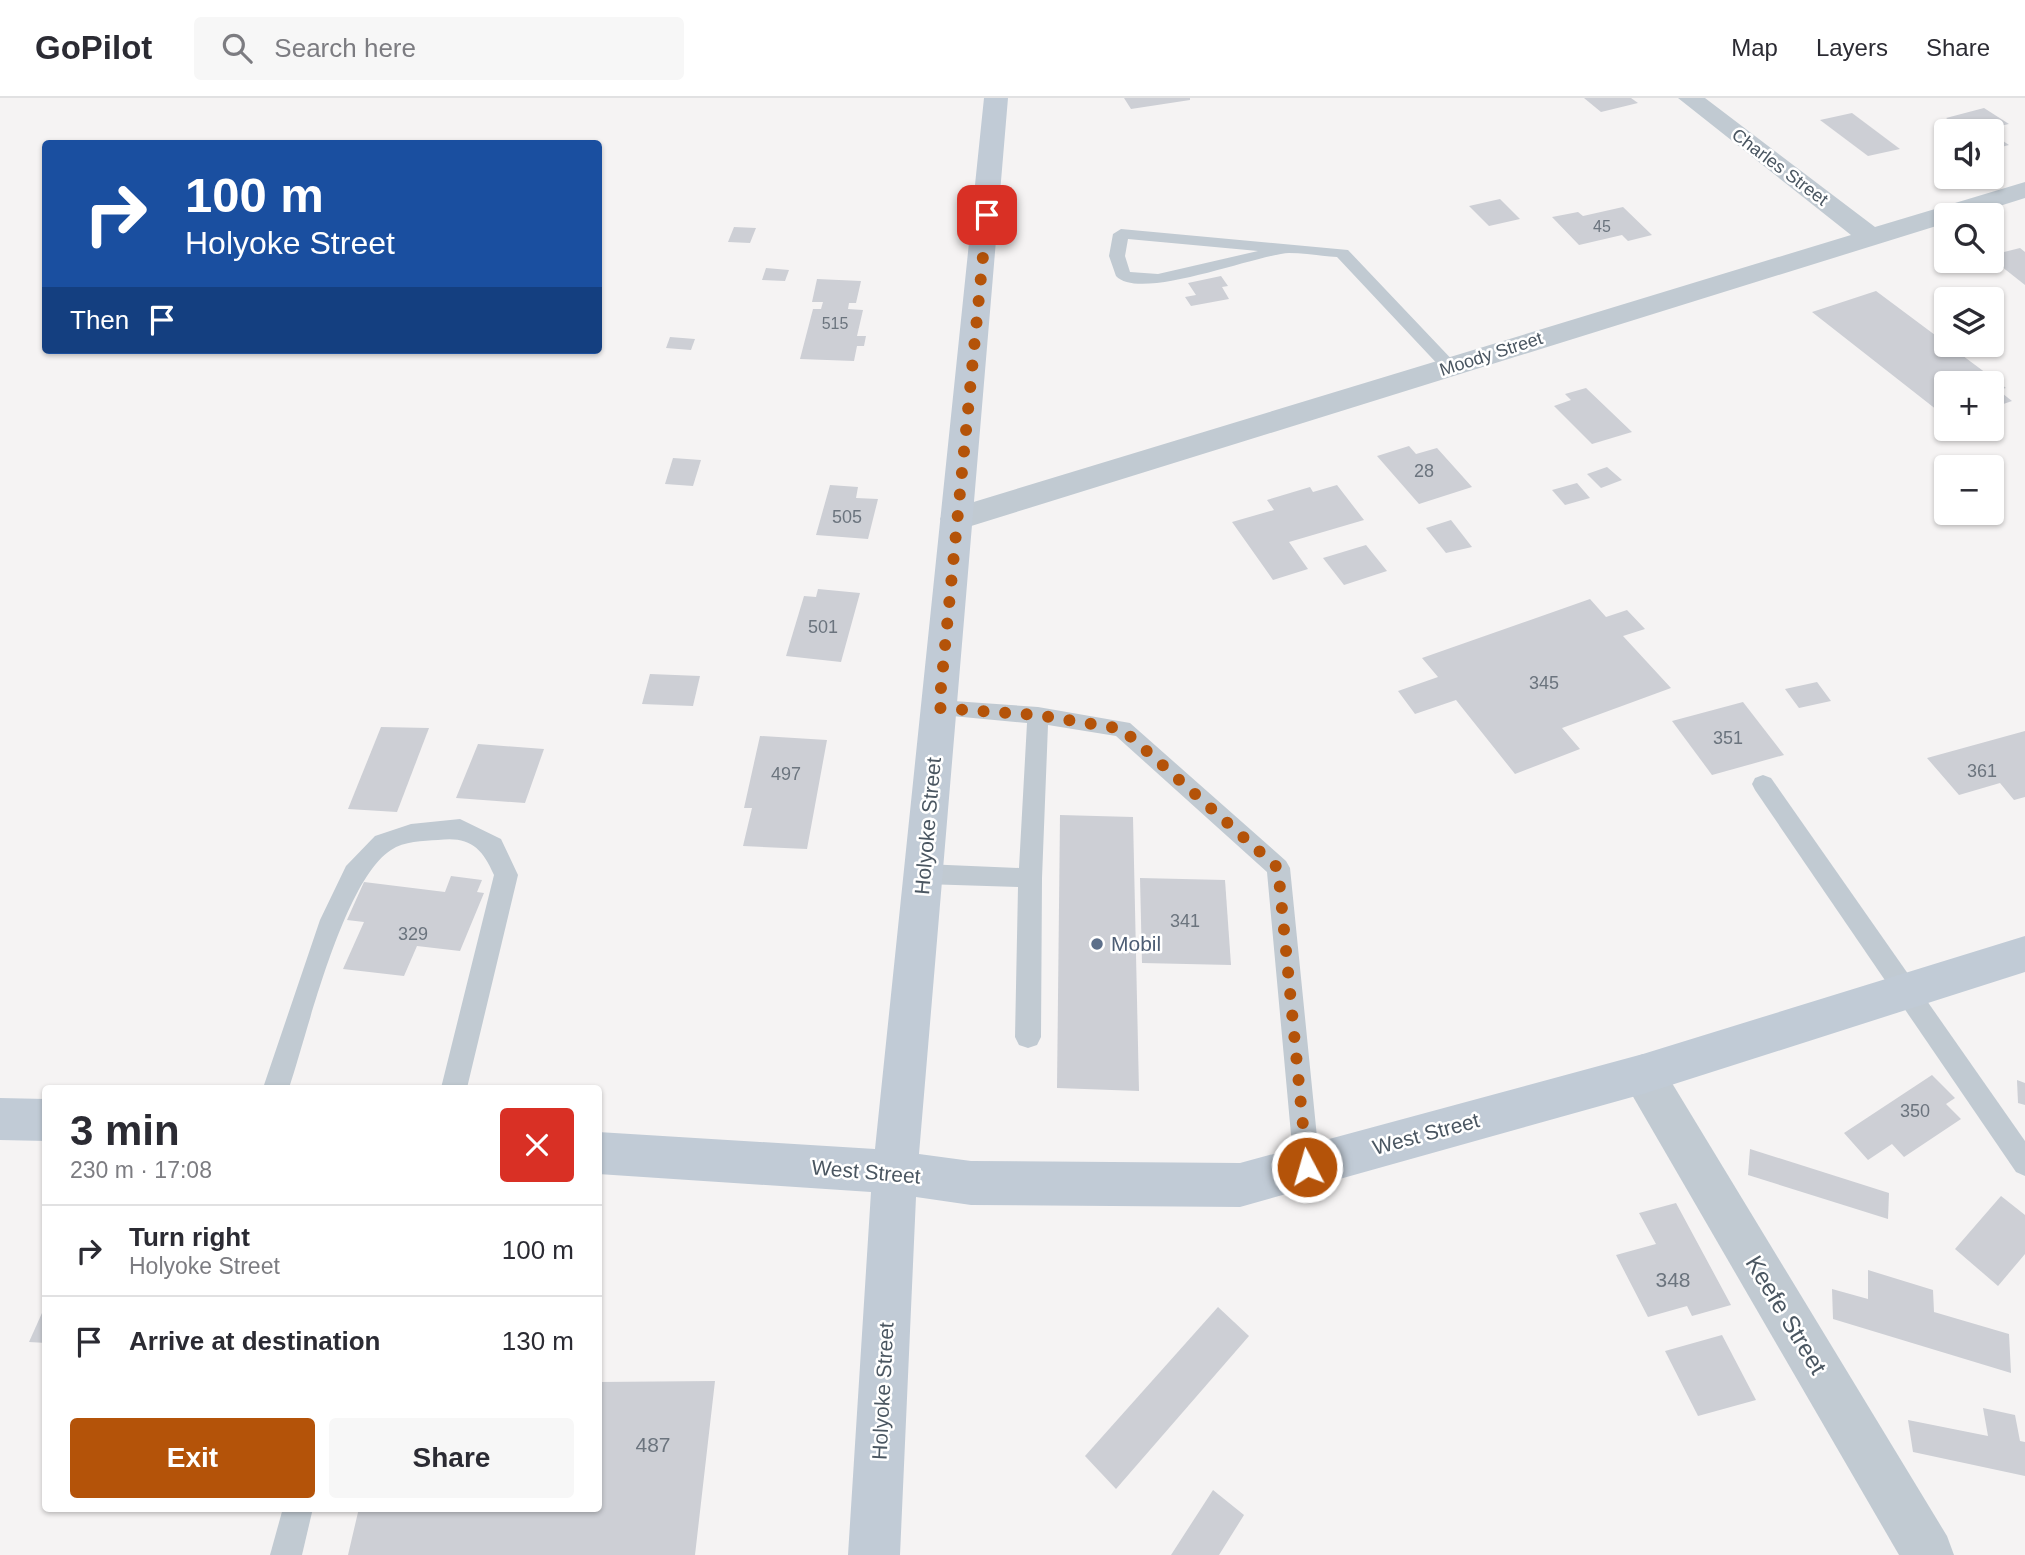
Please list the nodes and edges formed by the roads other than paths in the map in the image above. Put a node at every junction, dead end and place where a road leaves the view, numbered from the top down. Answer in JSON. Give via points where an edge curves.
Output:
{"nodes":[{"id":1,"x":996,"y":98,"type":"edge"},
{"id":2,"x":1690,"y":98,"type":"edge"},
{"id":3,"x":2025,"y":190,"type":"edge"},
{"id":4,"x":1871,"y":237,"type":"junction"},
{"id":5,"x":1285,"y":248,"type":"junction"},
{"id":6,"x":1450,"y":367,"type":"junction"},
{"id":7,"x":956,"y":519,"type":"junction"},
{"id":8,"x":939,"y":708,"type":"junction"},
{"id":9,"x":1038,"y":715,"type":"junction"},
{"id":10,"x":1763,"y":784,"type":"dead end"},
{"id":11,"x":923,"y":874,"type":"junction"},
{"id":12,"x":1030,"y":878,"type":"junction"},
{"id":13,"x":2025,"y":954,"type":"edge"},
{"id":14,"x":1907,"y":991,"type":"junction"},
{"id":15,"x":1028,"y":1037,"type":"dead end"},
{"id":16,"x":1643,"y":1074,"type":"junction"},
{"id":17,"x":277,"y":1085,"type":"edge"},
{"id":18,"x":455,"y":1085,"type":"edge"},
{"id":19,"x":0,"y":1119,"type":"edge"},
{"id":20,"x":42,"y":1120,"type":"edge"},
{"id":21,"x":602,"y":1153,"type":"edge"},
{"id":22,"x":2025,"y":1163,"type":"edge"},
{"id":23,"x":1307,"y":1167,"type":"junction"},
{"id":24,"x":895,"y":1172,"type":"junction"},
{"id":25,"x":297,"y":1512,"type":"edge"},
{"id":26,"x":286,"y":1555,"type":"edge"},
{"id":27,"x":874,"y":1555,"type":"edge"},
{"id":28,"x":1928,"y":1555,"type":"edge"}],
"edges":[{"from":1,"to":7,"type":"main road","name":"Holyoke Street"},
{"from":2,"to":4,"type":"street","name":"Charles Street"},
{"from":3,"to":4,"type":"street","name":"Moody Street"},
{"from":4,"to":6,"type":"street","name":"Moody Street"},
{"from":5,"to":5,"type":"lane","via":[[1121,234],[1116,256],[1124,276],[1158,279]]},
{"from":5,"to":6,"type":"lane","via":[[1342,253]]},
{"from":6,"to":7,"type":"street","name":"Moody Street"},
{"from":7,"to":8,"type":"main road","name":"Holyoke Street"},
{"from":8,"to":9,"type":"lane"},
{"from":8,"to":11,"type":"main road","name":"Holyoke Street"},
{"from":9,"to":12,"type":"lane"},
{"from":9,"to":23,"type":"lane","via":[[1122,729],[1278,868]]},
{"from":10,"to":14,"type":"lane"},
{"from":11,"to":12,"type":"lane"},
{"from":11,"to":24,"type":"main road","name":"Holyoke Street"},
{"from":12,"to":15,"type":"lane"},
{"from":13,"to":14,"type":"main road","name":"West Street"},
{"from":14,"to":16,"type":"main road","name":"West Street"},
{"from":14,"to":22,"type":"lane"},
{"from":16,"to":23,"type":"main road","name":"West Street"},
{"from":16,"to":28,"type":"street","name":"Keefe Street"},
{"from":17,"to":18,"type":"lane","via":[[332,920],[354,873],[383,843],[411,833],[460,828],[493,846],[506,875]]},
{"from":19,"to":20,"type":"main road"},
{"from":21,"to":24,"type":"main road","name":"West Street"},
{"from":23,"to":24,"type":"main road","name":"West Street","via":[[1240,1185],[971,1183]]},
{"from":24,"to":27,"type":"main road","name":"Holyoke Street"},
{"from":25,"to":26,"type":"lane"}]}
